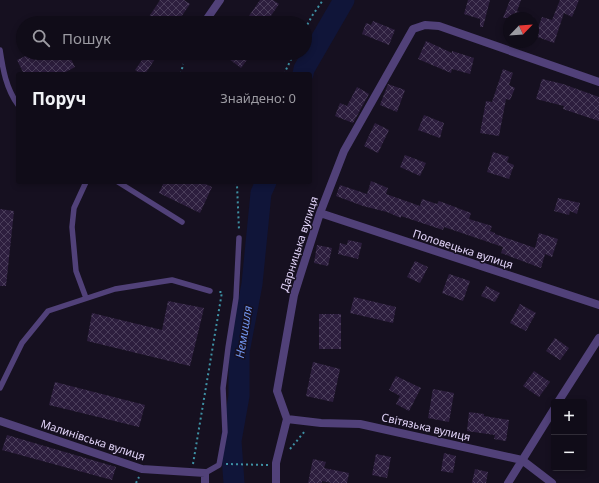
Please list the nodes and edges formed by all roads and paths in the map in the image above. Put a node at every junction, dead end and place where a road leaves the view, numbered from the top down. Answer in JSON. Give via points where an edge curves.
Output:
{"nodes":[{"id":1,"x":220,"y":0,"type":"edge"},
{"id":2,"x":323,"y":0,"type":"edge"},
{"id":3,"x":209,"y":16,"type":"edge"},
{"id":4,"x":312,"y":16,"type":"edge"},
{"id":5,"x":0,"y":50,"type":"edge"},
{"id":6,"x":291,"y":60,"type":"edge"},
{"id":7,"x":285,"y":72,"type":"edge"},
{"id":8,"x":599,"y":82,"type":"edge"},
{"id":9,"x":16,"y":102,"type":"edge"},
{"id":10,"x":85,"y":184,"type":"edge"},
{"id":11,"x":121,"y":184,"type":"edge"},
{"id":12,"x":236,"y":184,"type":"edge"},
{"id":13,"x":320,"y":213,"type":"junction"},
{"id":14,"x":182,"y":222,"type":"dead end"},
{"id":15,"x":239,"y":238,"type":"joint"},
{"id":16,"x":210,"y":291,"type":"joint"},
{"id":17,"x":86,"y":298,"type":"junction"},
{"id":18,"x":599,"y":305,"type":"edge"},
{"id":19,"x":598,"y":344,"type":"edge"},
{"id":20,"x":0,"y":388,"type":"edge"},
{"id":21,"x":560,"y":399,"type":"edge"},
{"id":22,"x":551,"y":414,"type":"edge"},
{"id":23,"x":287,"y":419,"type":"junction"},
{"id":24,"x":0,"y":421,"type":"edge"},
{"id":25,"x":307,"y":429,"type":"dead end"},
{"id":26,"x":522,"y":460,"type":"junction"},
{"id":27,"x":276,"y":463,"type":"junction"},
{"id":28,"x":232,"y":464,"type":"dead end"},
{"id":29,"x":265,"y":465,"type":"dead end"},
{"id":30,"x":192,"y":473,"type":"junction"},
{"id":31,"x":205,"y":473,"type":"junction"},
{"id":32,"x":205,"y":483,"type":"edge"},
{"id":33,"x":276,"y":483,"type":"edge"},
{"id":34,"x":508,"y":483,"type":"edge"},
{"id":35,"x":552,"y":483,"type":"edge"}],
"edges":[{"from":1,"to":3,"type":"street"},
{"from":2,"to":4,"type":"path"},
{"from":5,"to":9,"type":"lane","via":[[5,78]]},
{"from":6,"to":7,"type":"path"},
{"from":8,"to":13,"type":"street","name":"Дарницька вулиця","via":[[439,26],[425,25],[413,29],[344,150]]},
{"from":10,"to":17,"type":"lane","via":[[74,208],[72,227],[76,271]]},
{"from":11,"to":14,"type":"lane"},
{"from":12,"to":15,"type":"path"},
{"from":13,"to":18,"type":"street","name":"Половецька вулиця"},
{"from":13,"to":23,"type":"street","name":"Дарницька вулиця","via":[[294,295],[276,391]]},
{"from":15,"to":31,"type":"lane","via":[[236,298],[223,388],[225,432],[219,465]]},
{"from":16,"to":17,"type":"lane","via":[[172,280],[115,289]]},
{"from":16,"to":30,"type":"path","via":[[222,292]]},
{"from":17,"to":20,"type":"lane","via":[[48,311],[22,343]]},
{"from":19,"to":21,"type":"street"},
{"from":22,"to":26,"type":"street"},
{"from":23,"to":26,"type":"street","name":"Світязька вулиця","via":[[360,424]]},
{"from":23,"to":27,"type":"street"},
{"from":24,"to":30,"type":"street","name":"Малинівська вулиця","via":[[142,469]]},
{"from":25,"to":27,"type":"path"},
{"from":26,"to":34,"type":"street"},
{"from":26,"to":35,"type":"street","name":"Світязька вулиця"},
{"from":27,"to":33,"type":"street"},
{"from":28,"to":29,"type":"path"},
{"from":30,"to":31,"type":"street","name":"Малинівська вулиця"},
{"from":31,"to":32,"type":"street"}]}
